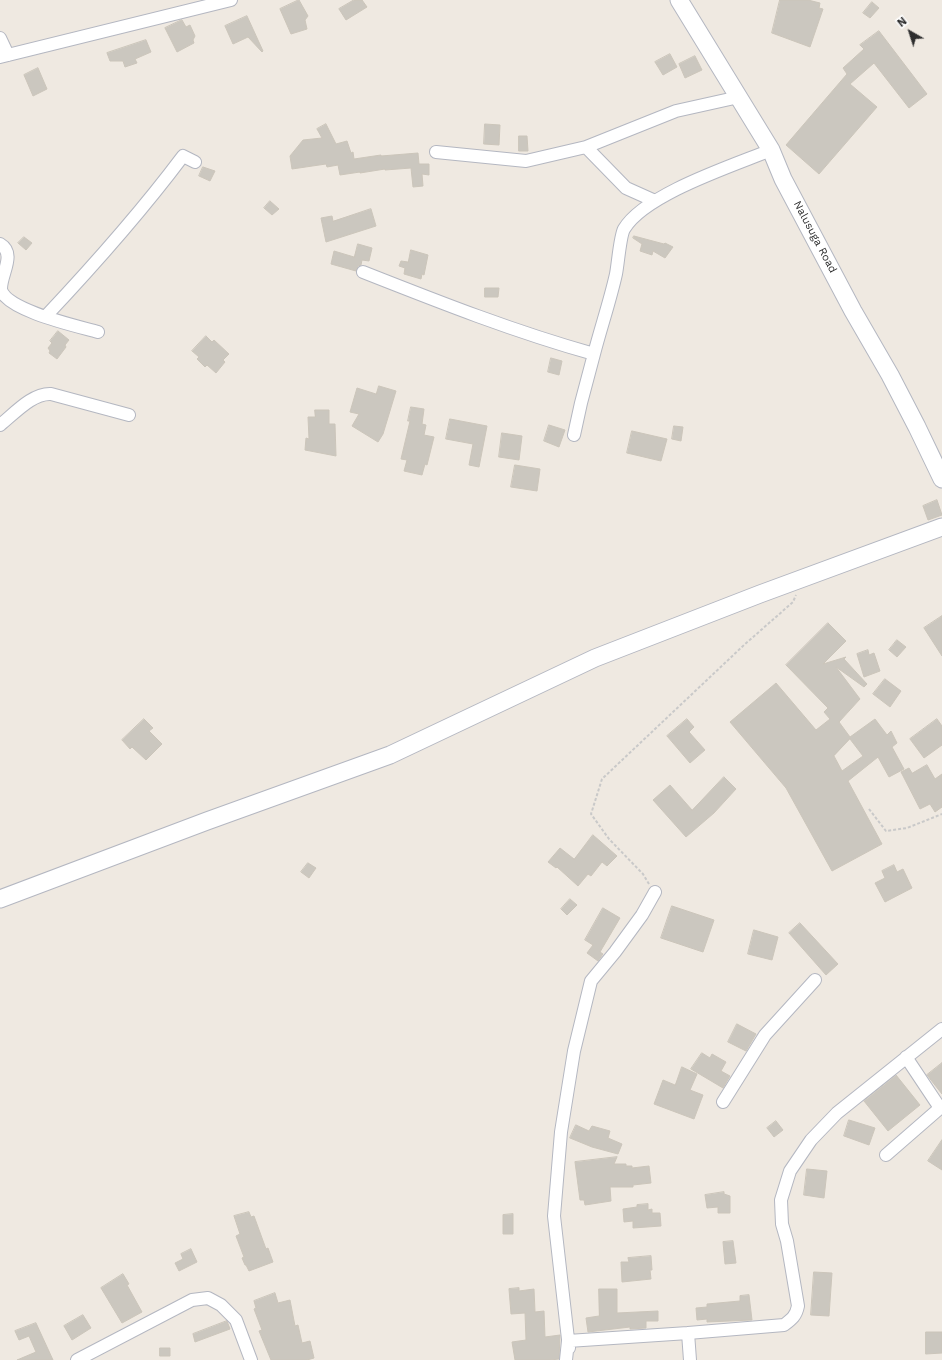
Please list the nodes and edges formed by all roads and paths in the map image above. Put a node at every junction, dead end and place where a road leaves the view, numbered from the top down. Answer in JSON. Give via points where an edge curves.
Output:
{"nodes":[{"id":1,"x":230,"y":0,"type":"edge"},
{"id":2,"x":679,"y":0,"type":"edge"},
{"id":3,"x":0,"y":38,"type":"edge"},
{"id":4,"x":4,"y":56,"type":"edge"},
{"id":5,"x":739,"y":97,"type":"junction"},
{"id":6,"x":586,"y":147,"type":"junction"},
{"id":7,"x":771,"y":150,"type":"junction"},
{"id":8,"x":436,"y":152,"type":"dead end"},
{"id":9,"x":195,"y":162,"type":"dead end"},
{"id":10,"x":655,"y":201,"type":"junction"},
{"id":11,"x":0,"y":244,"type":"edge"},
{"id":12,"x":363,"y":272,"type":"dead end"},
{"id":13,"x":46,"y":316,"type":"junction"},
{"id":14,"x":98,"y":332,"type":"dead end"},
{"id":15,"x":594,"y":354,"type":"junction"},
{"id":16,"x":129,"y":415,"type":"dead end"},
{"id":17,"x":0,"y":425,"type":"edge"},
{"id":18,"x":574,"y":435,"type":"dead end"},
{"id":19,"x":942,"y":479,"type":"edge"},
{"id":20,"x":942,"y":527,"type":"edge"},
{"id":21,"x":804,"y":577,"type":"junction"},
{"id":22,"x":869,"y":809,"type":"dead end"},
{"id":23,"x":942,"y":814,"type":"edge"},
{"id":24,"x":655,"y":892,"type":"joint"},
{"id":25,"x":0,"y":899,"type":"edge"},
{"id":26,"x":815,"y":980,"type":"dead end"},
{"id":27,"x":942,"y":1029,"type":"edge"},
{"id":28,"x":906,"y":1057,"type":"junction"},
{"id":29,"x":723,"y":1102,"type":"dead end"},
{"id":30,"x":941,"y":1107,"type":"edge"},
{"id":31,"x":886,"y":1154,"type":"dead end"},
{"id":32,"x":688,"y":1333,"type":"junction"},
{"id":33,"x":568,"y":1341,"type":"junction"},
{"id":34,"x":77,"y":1360,"type":"edge"},
{"id":35,"x":251,"y":1360,"type":"edge"},
{"id":36,"x":566,"y":1360,"type":"edge"},
{"id":37,"x":571,"y":1360,"type":"edge"},
{"id":38,"x":690,"y":1360,"type":"edge"}],
"edges":[{"from":1,"to":4,"type":"street"},
{"from":2,"to":5,"type":"street","name":"Nalusuga Road"},
{"from":3,"to":4,"type":"street"},
{"from":5,"to":6,"type":"street","via":[[676,111]]},
{"from":5,"to":7,"type":"street","name":"Nalusuga Road"},
{"from":6,"to":8,"type":"street","via":[[526,161]]},
{"from":6,"to":10,"type":"street","via":[[626,188]]},
{"from":7,"to":10,"type":"street","via":[[688,184]]},
{"from":7,"to":19,"type":"street","name":"Nalusuga Road","via":[[813,237],[917,427]]},
{"from":9,"to":13,"type":"street","via":[[183,156],[124,230]]},
{"from":10,"to":15,"type":"street","via":[[637,214],[623,230],[616,274]]},
{"from":11,"to":13,"type":"street","via":[[4,246],[7,256],[1,276],[1,289],[17,306]]},
{"from":12,"to":15,"type":"street","via":[[457,308]]},
{"from":13,"to":14,"type":"street"},
{"from":15,"to":18,"type":"street"},
{"from":16,"to":17,"type":"street","via":[[43,394],[35,397]]},
{"from":20,"to":21,"type":"street"},
{"from":21,"to":24,"type":"path","via":[[793,602],[602,779],[591,814],[609,839],[643,874]]},
{"from":21,"to":25,"type":"street","via":[[595,658],[390,755]]},
{"from":22,"to":23,"type":"path","via":[[886,830],[907,828]]},
{"from":24,"to":33,"type":"street","via":[[615,952],[591,981],[574,1052],[561,1132],[554,1216]]},
{"from":26,"to":29,"type":"street","via":[[765,1035]]},
{"from":27,"to":28,"type":"street"},
{"from":28,"to":30,"type":"street"},
{"from":28,"to":32,"type":"street","via":[[837,1113],[811,1140],[790,1171],[781,1200],[782,1224],[798,1306],[793,1319],[784,1325]]},
{"from":30,"to":31,"type":"street"},
{"from":32,"to":33,"type":"street"},
{"from":32,"to":38,"type":"street"},
{"from":33,"to":36,"type":"street"},
{"from":33,"to":37,"type":"street"},
{"from":34,"to":35,"type":"street","via":[[192,1300],[208,1298],[221,1305],[236,1320]]}]}
